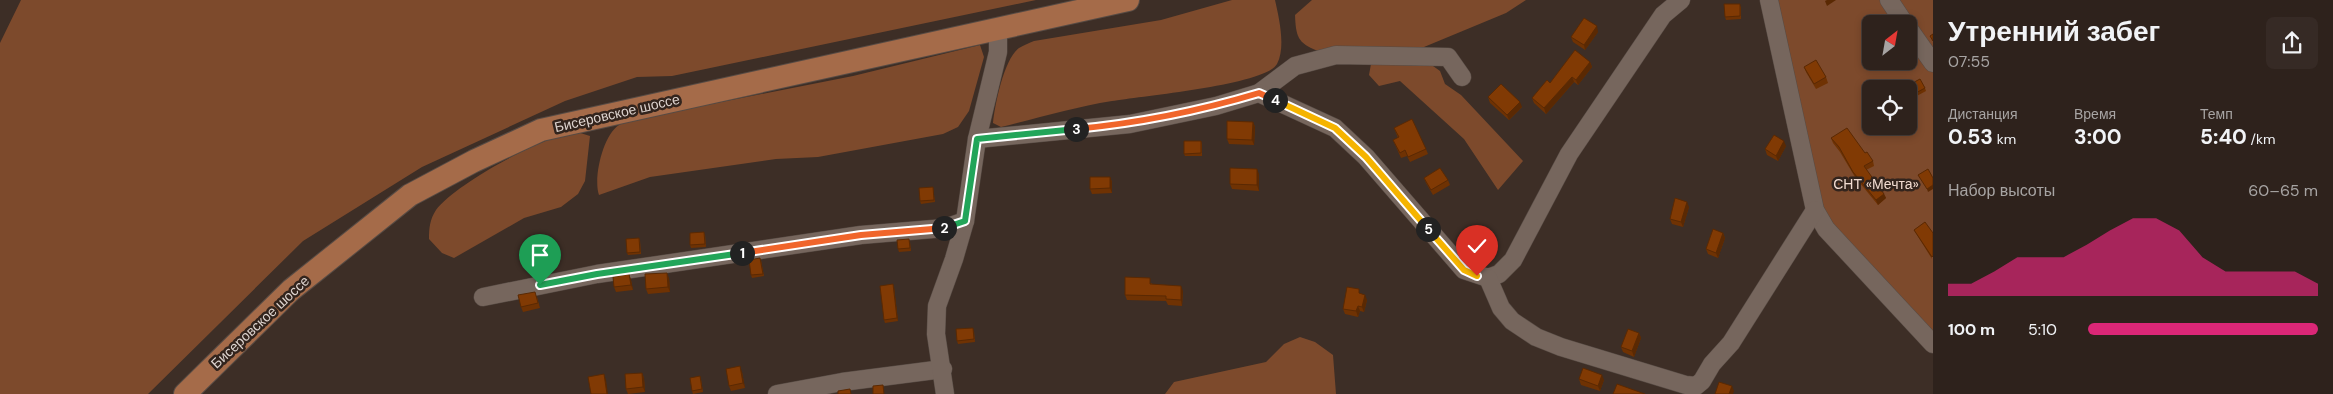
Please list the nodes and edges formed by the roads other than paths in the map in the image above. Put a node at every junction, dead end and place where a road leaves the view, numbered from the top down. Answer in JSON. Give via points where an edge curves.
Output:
{"nodes":[{"id":1,"x":1128,"y":0,"type":"edge"},
{"id":2,"x":1681,"y":0,"type":"edge"},
{"id":3,"x":1768,"y":0,"type":"edge"},
{"id":4,"x":1889,"y":0,"type":"edge"},
{"id":5,"x":1899,"y":15,"type":"edge"},
{"id":6,"x":998,"y":28,"type":"junction"},
{"id":7,"x":1918,"y":42,"type":"edge"},
{"id":8,"x":1933,"y":63,"type":"edge"},
{"id":9,"x":1462,"y":77,"type":"dead end"},
{"id":10,"x":1259,"y":93,"type":"junction"},
{"id":11,"x":977,"y":139,"type":"junction"},
{"id":12,"x":1816,"y":210,"type":"junction"},
{"id":13,"x":965,"y":221,"type":"junction"},
{"id":14,"x":1488,"y":278,"type":"junction"},
{"id":15,"x":483,"y":297,"type":"dead end"},
{"id":16,"x":1933,"y":344,"type":"edge"},
{"id":17,"x":943,"y":369,"type":"junction"},
{"id":18,"x":185,"y":394,"type":"edge"},
{"id":19,"x":777,"y":394,"type":"edge"},
{"id":20,"x":945,"y":394,"type":"edge"}],
"edges":[{"from":1,"to":6,"type":"main road","name":"Бисеровское шоссе"},
{"from":2,"to":14,"type":"street","via":[[1663,15],[1569,154],[1513,260],[1499,274]]},
{"from":3,"to":12,"type":"street"},
{"from":4,"to":5,"type":"street"},
{"from":6,"to":11,"type":"street","via":[[998,52]]},
{"from":6,"to":18,"type":"main road","name":"Бисеровское шоссе","via":[[541,130],[508,144],[410,196],[291,290]]},
{"from":7,"to":8,"type":"street"},
{"from":9,"to":10,"type":"street","via":[[1448,57],[1336,56],[1295,66]]},
{"from":10,"to":11,"type":"street","via":[[1216,106],[1130,124]]},
{"from":10,"to":14,"type":"street","via":[[1335,128],[1366,157],[1464,270]]},
{"from":11,"to":13,"type":"street"},
{"from":12,"to":14,"type":"street","via":[[1731,343],[1696,386],[1560,347],[1536,337],[1512,321],[1501,308]]},
{"from":12,"to":16,"type":"street","via":[[1826,229]]},
{"from":13,"to":15,"type":"street","via":[[945,228],[861,235],[597,274]]},
{"from":13,"to":17,"type":"street","via":[[937,306],[936,334]]},
{"from":17,"to":19,"type":"street"},
{"from":17,"to":20,"type":"street"}]}
